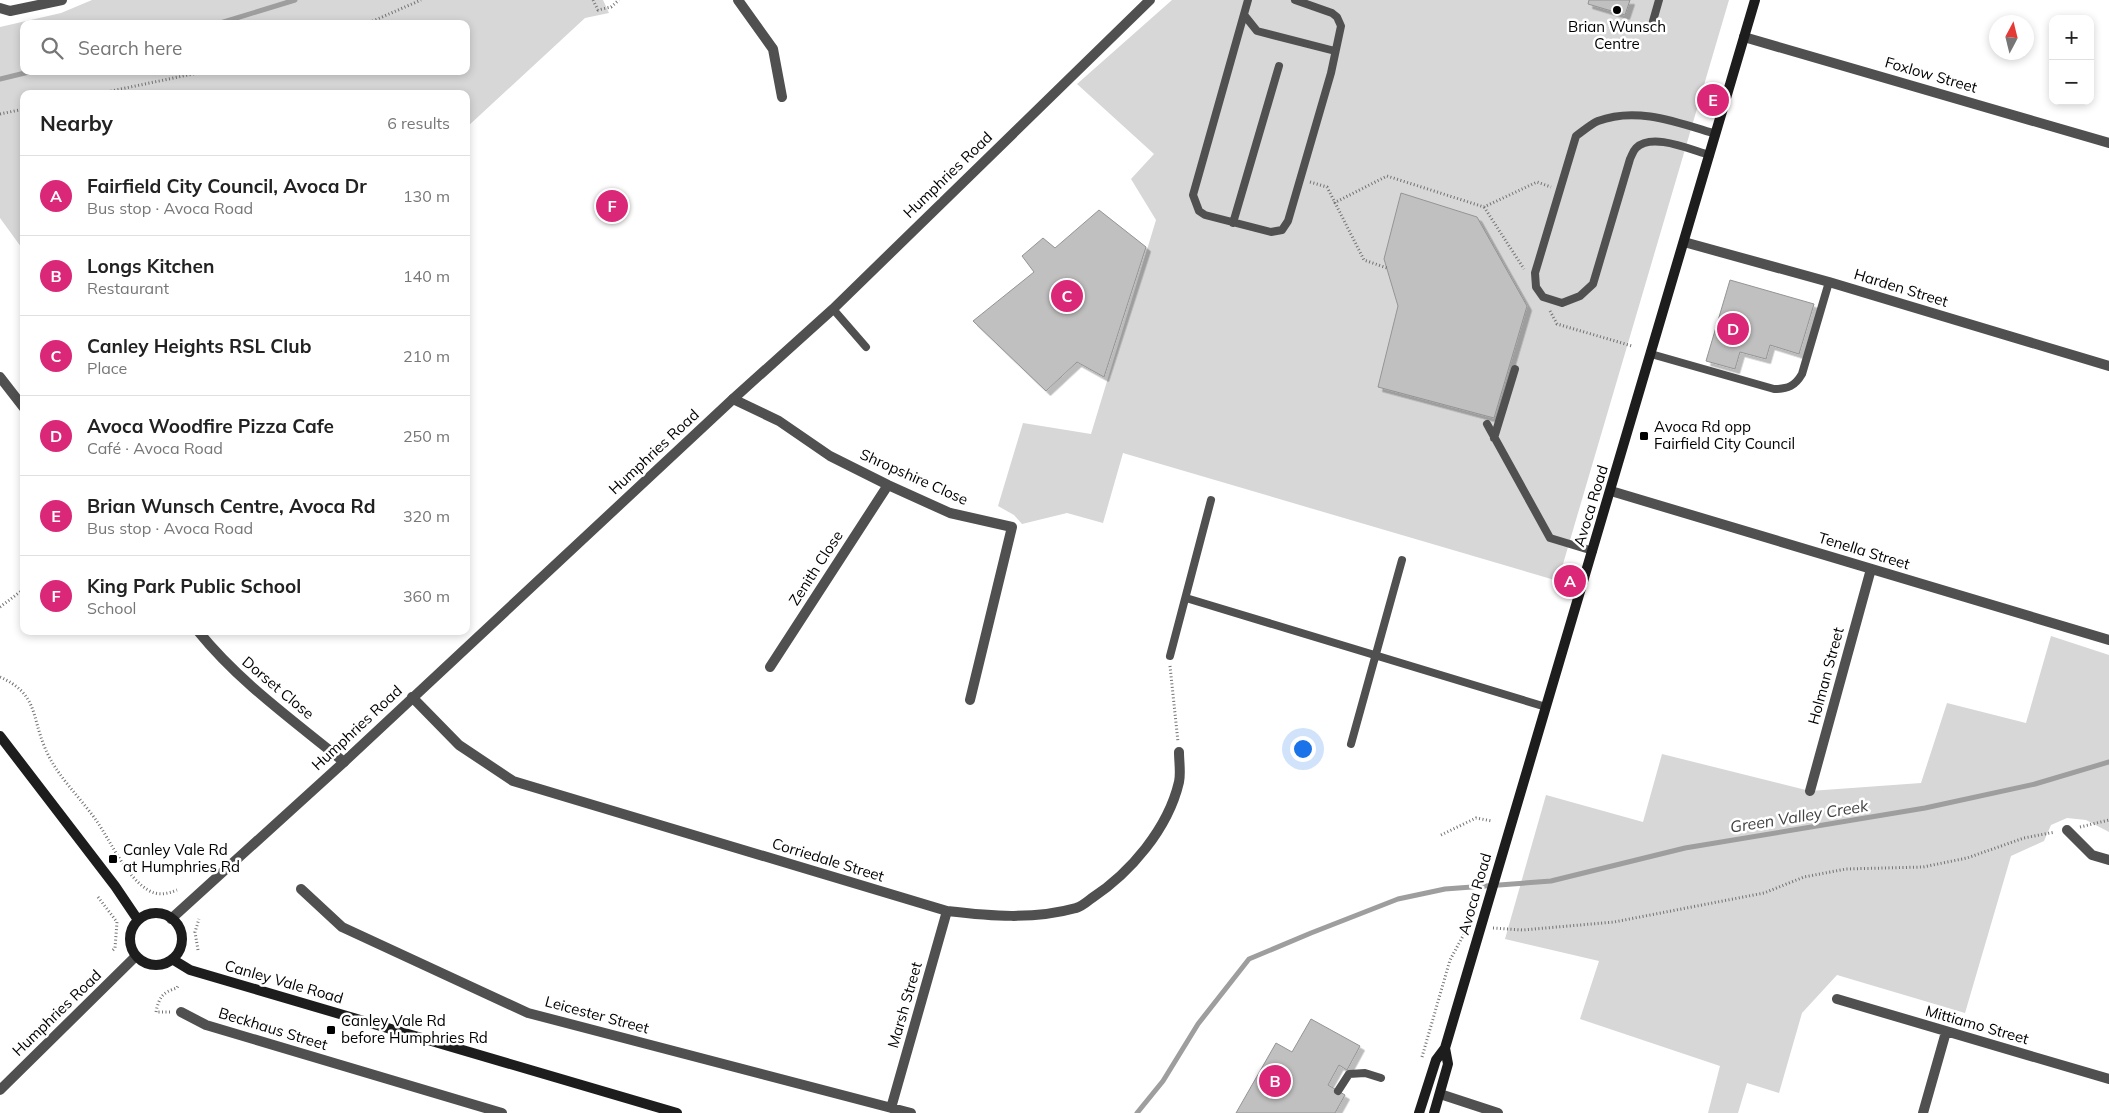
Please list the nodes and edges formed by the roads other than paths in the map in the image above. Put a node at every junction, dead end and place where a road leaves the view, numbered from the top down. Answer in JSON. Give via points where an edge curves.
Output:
{"nodes":[{"id":1,"x":9,"y":0,"type":"edge"},
{"id":2,"x":62,"y":0,"type":"edge"},
{"id":3,"x":738,"y":0,"type":"edge"},
{"id":4,"x":1150,"y":0,"type":"edge"},
{"id":5,"x":1248,"y":0,"type":"edge"},
{"id":6,"x":1295,"y":0,"type":"edge"},
{"id":7,"x":1659,"y":0,"type":"edge"},
{"id":8,"x":1755,"y":0,"type":"edge"},
{"id":9,"x":5,"y":10,"type":"edge"},
{"id":10,"x":1245,"y":16,"type":"junction"},
{"id":11,"x":1653,"y":21,"type":"dead end"},
{"id":12,"x":1744,"y":37,"type":"junction"},
{"id":13,"x":1335,"y":51,"type":"junction"},
{"id":14,"x":1279,"y":66,"type":"dead end"},
{"id":15,"x":782,"y":97,"type":"dead end"},
{"id":16,"x":1716,"y":134,"type":"junction"},
{"id":17,"x":2109,"y":143,"type":"edge"},
{"id":18,"x":1710,"y":155,"type":"junction"},
{"id":19,"x":1234,"y":223,"type":"junction"},
{"id":20,"x":1684,"y":242,"type":"junction"},
{"id":21,"x":1829,"y":282,"type":"junction"},
{"id":22,"x":833,"y":309,"type":"junction"},
{"id":23,"x":866,"y":347,"type":"dead end"},
{"id":24,"x":1651,"y":354,"type":"junction"},
{"id":25,"x":2109,"y":366,"type":"edge"},
{"id":26,"x":1514,"y":369,"type":"dead end"},
{"id":27,"x":0,"y":377,"type":"edge"},
{"id":28,"x":733,"y":398,"type":"junction"},
{"id":29,"x":20,"y":403,"type":"edge"},
{"id":30,"x":1487,"y":424,"type":"dead end"},
{"id":31,"x":1494,"y":438,"type":"junction"},
{"id":32,"x":888,"y":485,"type":"junction"},
{"id":33,"x":1611,"y":490,"type":"junction"},
{"id":34,"x":1211,"y":500,"type":"dead end"},
{"id":35,"x":1593,"y":550,"type":"junction"},
{"id":36,"x":1402,"y":560,"type":"dead end"},
{"id":37,"x":1871,"y":569,"type":"junction"},
{"id":38,"x":1186,"y":598,"type":"junction"},
{"id":39,"x":201,"y":635,"type":"edge"},
{"id":40,"x":2109,"y":640,"type":"edge"},
{"id":41,"x":1377,"y":654,"type":"junction"},
{"id":42,"x":1170,"y":656,"type":"road end"},
{"id":43,"x":770,"y":667,"type":"dead end"},
{"id":44,"x":412,"y":697,"type":"junction"},
{"id":45,"x":970,"y":700,"type":"dead end"},
{"id":46,"x":1546,"y":707,"type":"junction"},
{"id":47,"x":0,"y":736,"type":"edge"},
{"id":48,"x":1351,"y":744,"type":"dead end"},
{"id":49,"x":1179,"y":752,"type":"road end"},
{"id":50,"x":344,"y":762,"type":"junction"},
{"id":51,"x":1810,"y":791,"type":"dead end"},
{"id":52,"x":2067,"y":830,"type":"dead end"},
{"id":53,"x":2109,"y":860,"type":"edge"},
{"id":54,"x":302,"y":888,"type":"dead end"},
{"id":55,"x":947,"y":911,"type":"junction"},
{"id":56,"x":171,"y":919,"type":"junction"},
{"id":57,"x":138,"y":920,"type":"junction"},
{"id":58,"x":135,"y":957,"type":"junction"},
{"id":59,"x":172,"y":959,"type":"junction"},
{"id":60,"x":1837,"y":999,"type":"dead end"},
{"id":61,"x":181,"y":1012,"type":"road end"},
{"id":62,"x":1946,"y":1032,"type":"junction"},
{"id":63,"x":1445,"y":1048,"type":"junction"},
{"id":64,"x":1381,"y":1078,"type":"dead end"},
{"id":65,"x":2109,"y":1079,"type":"edge"},
{"id":66,"x":0,"y":1090,"type":"edge"},
{"id":67,"x":1338,"y":1091,"type":"dead end"},
{"id":68,"x":1440,"y":1094,"type":"junction"},
{"id":69,"x":891,"y":1108,"type":"junction"},
{"id":70,"x":502,"y":1113,"type":"edge"},
{"id":71,"x":677,"y":1113,"type":"edge"},
{"id":72,"x":912,"y":1113,"type":"edge"},
{"id":73,"x":1419,"y":1113,"type":"edge"},
{"id":74,"x":1434,"y":1113,"type":"edge"},
{"id":75,"x":1498,"y":1113,"type":"edge"},
{"id":76,"x":1923,"y":1113,"type":"edge"}],
"edges":[{"from":1,"to":9,"type":"street"},
{"from":2,"to":9,"type":"street"},
{"from":3,"to":15,"type":"street","via":[[773,49]]},
{"from":4,"to":22,"type":"street","name":"Humphries Road"},
{"from":5,"to":10,"type":"lane"},
{"from":6,"to":13,"type":"lane","via":[[1338,18],[1341,26]]},
{"from":7,"to":11,"type":"lane"},
{"from":8,"to":12,"type":"main road","name":"Avoca Road"},
{"from":10,"to":13,"type":"lane","via":[[1257,31]]},
{"from":10,"to":19,"type":"lane","via":[[1193,195],[1199,211]]},
{"from":12,"to":16,"type":"main road","name":"Avoca Road"},
{"from":12,"to":17,"type":"street","name":"Foxlow Street"},
{"from":13,"to":19,"type":"lane","via":[[1288,221],[1282,230],[1271,232]]},
{"from":14,"to":19,"type":"lane"},
{"from":16,"to":18,"type":"main road","name":"Avoca Road"},
{"from":16,"to":18,"type":"lane","via":[[1658,118],[1630,115],[1598,121],[1576,136],[1536,273],[1536,287],[1543,297],[1562,302],[1580,296],[1593,284],[1636,148],[1657,140]]},
{"from":18,"to":20,"type":"main road","name":"Avoca Road"},
{"from":20,"to":21,"type":"street","name":"Harden Street"},
{"from":20,"to":24,"type":"main road","name":"Avoca Road"},
{"from":21,"to":24,"type":"lane","via":[[1802,374],[1797,383],[1787,389],[1774,389]]},
{"from":21,"to":25,"type":"street","name":"Harden Street"},
{"from":22,"to":23,"type":"lane"},
{"from":22,"to":28,"type":"street","name":"Humphries Road"},
{"from":24,"to":33,"type":"main road","name":"Avoca Road"},
{"from":26,"to":31,"type":"lane"},
{"from":27,"to":29,"type":"street"},
{"from":28,"to":32,"type":"street","name":"Shropshire Close","via":[[779,421],[830,456]]},
{"from":28,"to":44,"type":"street","name":"Humphries Road"},
{"from":30,"to":31,"type":"lane"},
{"from":31,"to":35,"type":"lane","via":[[1550,538]]},
{"from":32,"to":43,"type":"street","name":"Zenith Close"},
{"from":32,"to":45,"type":"street","name":"Shropshire Close","via":[[950,513],[1012,527]]},
{"from":33,"to":35,"type":"main road","name":"Avoca Road"},
{"from":33,"to":37,"type":"street","name":"Tenella Street"},
{"from":34,"to":38,"type":"lane"},
{"from":35,"to":46,"type":"main road","name":"Avoca Road"},
{"from":36,"to":41,"type":"lane"},
{"from":37,"to":40,"type":"street","name":"Tenella Street"},
{"from":37,"to":51,"type":"street","name":"Holman Street"},
{"from":38,"to":41,"type":"lane"},
{"from":38,"to":42,"type":"lane"},
{"from":39,"to":50,"type":"street","name":"Dorset Close","via":[[217,655]]},
{"from":41,"to":46,"type":"lane"},
{"from":41,"to":48,"type":"lane"},
{"from":44,"to":50,"type":"street","name":"Humphries Road"},
{"from":44,"to":55,"type":"street","name":"Corriedale Street","via":[[459,745],[513,781]]},
{"from":46,"to":63,"type":"main road","name":"Avoca Road"},
{"from":47,"to":57,"type":"main road"},
{"from":49,"to":55,"type":"street","name":"Corriedale Street","via":[[1179,781],[1159,829],[1111,885],[1078,908],[1028,917]]},
{"from":50,"to":56,"type":"street","name":"Humphries Road"},
{"from":52,"to":53,"type":"street","via":[[2092,855]]},
{"from":54,"to":69,"type":"street","name":"Leicester Street","via":[[342,927],[528,1013]]},
{"from":55,"to":69,"type":"street","name":"Marsh Street"},
{"from":56,"to":57,"type":"main road","via":[[158,913]]},
{"from":56,"to":59,"type":"main road","via":[[178,924],[182,940]]},
{"from":57,"to":58,"type":"main road","via":[[130,934]]},
{"from":58,"to":59,"type":"main road","via":[[151,964]]},
{"from":58,"to":66,"type":"street","name":"Humphries Road"},
{"from":59,"to":71,"type":"main road","name":"Canley Vale Road","via":[[190,970]]},
{"from":60,"to":62,"type":"street","name":"Mittiamo Street"},
{"from":61,"to":70,"type":"street","name":"Beckhaus Street","via":[[206,1025]]},
{"from":62,"to":65,"type":"street","name":"Mittiamo Street"},
{"from":62,"to":76,"type":"street"},
{"from":63,"to":68,"type":"main road","name":"Avoca Road","via":[[1448,1064]]},
{"from":63,"to":73,"type":"main road","name":"Avoca Road","via":[[1436,1060]]},
{"from":64,"to":67,"type":"lane","via":[[1365,1073],[1349,1074]]},
{"from":68,"to":74,"type":"main road","name":"Avoca Road"},
{"from":68,"to":75,"type":"street"},
{"from":69,"to":72,"type":"street","name":"Leicester Street"}]}
